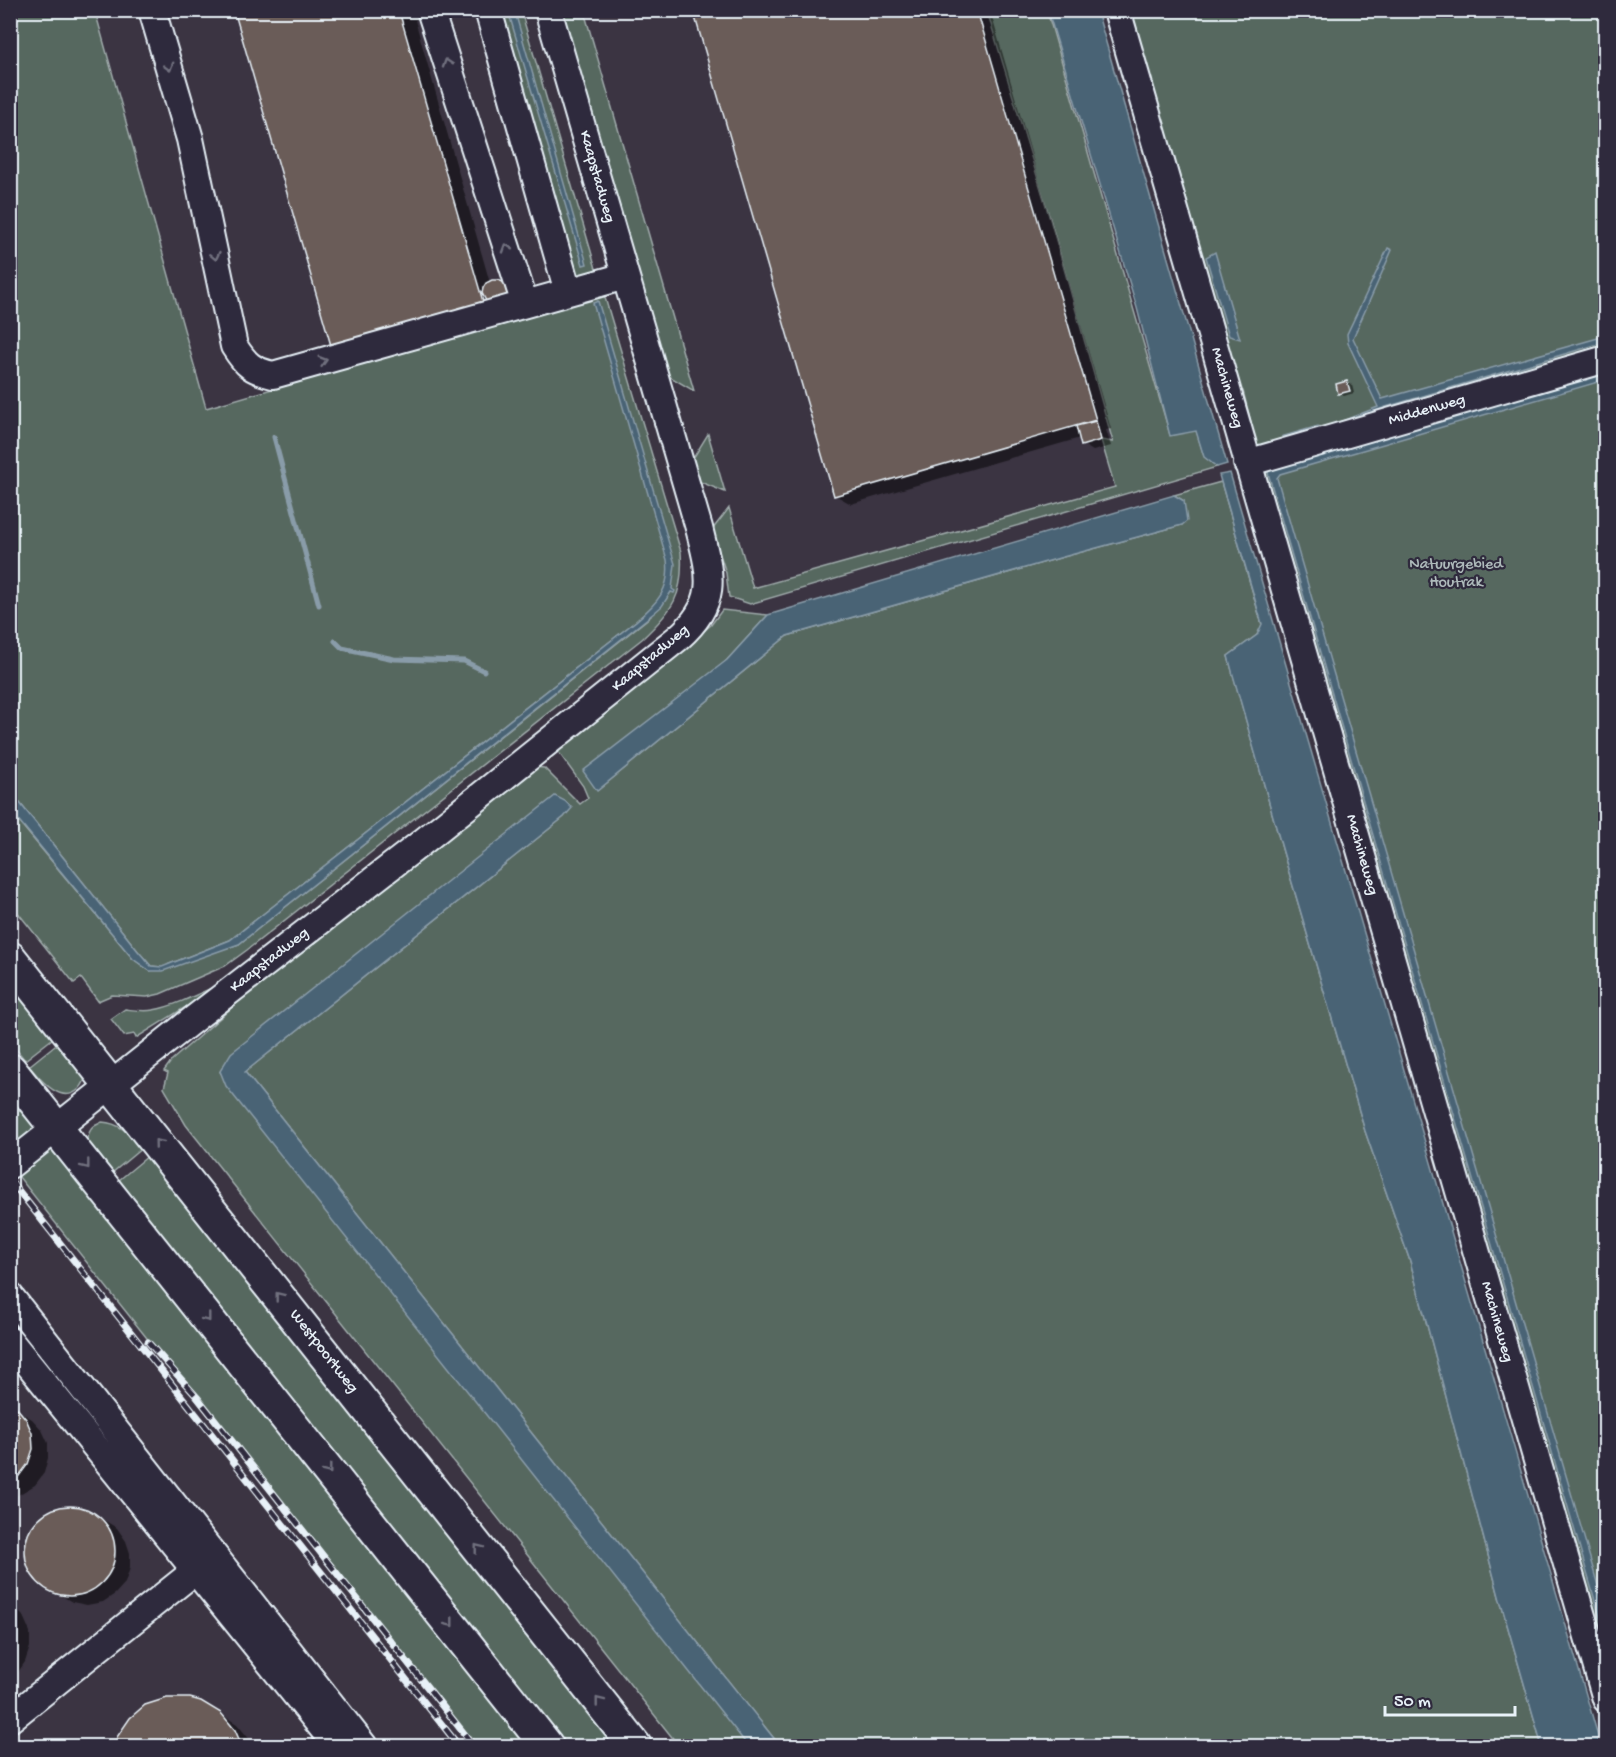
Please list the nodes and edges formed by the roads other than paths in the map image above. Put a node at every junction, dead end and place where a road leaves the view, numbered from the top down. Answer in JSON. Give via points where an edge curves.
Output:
{"nodes":[{"id":1,"x":152,"y":10,"type":"edge"},
{"id":2,"x":430,"y":10,"type":"edge"},
{"id":3,"x":488,"y":10,"type":"edge"},
{"id":4,"x":548,"y":10,"type":"edge"},
{"id":5,"x":1117,"y":10,"type":"edge"},
{"id":6,"x":625,"y":276,"type":"junction"},
{"id":7,"x":568,"y":292,"type":"junction"},
{"id":8,"x":525,"y":304,"type":"junction"},
{"id":9,"x":1605,"y":359,"type":"edge"},
{"id":10,"x":1248,"y":463,"type":"junction"},
{"id":11,"x":10,"y":958,"type":"edge"},
{"id":12,"x":10,"y":1070,"type":"edge"},
{"id":13,"x":123,"y":1076,"type":"junction"},
{"id":14,"x":57,"y":1128,"type":"junction"},
{"id":15,"x":10,"y":1165,"type":"edge"},
{"id":16,"x":10,"y":1296,"type":"edge"},
{"id":17,"x":10,"y":1341,"type":"edge"},
{"id":18,"x":196,"y":1570,"type":"junction"},
{"id":19,"x":1605,"y":1699,"type":"edge"},
{"id":20,"x":10,"y":1719,"type":"edge"},
{"id":21,"x":337,"y":1746,"type":"edge"},
{"id":22,"x":364,"y":1746,"type":"edge"},
{"id":23,"x":547,"y":1746,"type":"edge"},
{"id":24,"x":635,"y":1746,"type":"edge"}],
"edges":[{"from":1,"to":8,"type":"street","one_way":true,"via":[[190,139],[234,346],[243,361],[256,371],[273,375]]},
{"from":8,"to":2,"type":"street","one_way":true},
{"from":3,"to":7,"type":"street"},
{"from":4,"to":6,"type":"street","name":"Kaapstadweg"},
{"from":5,"to":10,"type":"street","name":"Machineweg"},
{"from":6,"to":7,"type":"street"},
{"from":6,"to":13,"type":"street","name":"Kaapstadweg","via":[[709,565],[706,599],[696,620],[438,830]]},
{"from":7,"to":8,"type":"street"},
{"from":9,"to":10,"type":"street","name":"Middenweg"},
{"from":10,"to":19,"type":"street","name":"Machineweg"},
{"from":11,"to":13,"type":"main road","name":"Westpoortweg"},
{"from":12,"to":14,"type":"main road"},
{"from":13,"to":14,"type":"street","name":"Kaapstadweg"},
{"from":24,"to":13,"type":"main road","name":"Westpoortweg","one_way":true},
{"from":14,"to":15,"type":"street","name":"Kaapstadweg"},
{"from":14,"to":23,"type":"main road","one_way":true},
{"from":16,"to":22,"type":"street"},
{"from":17,"to":18,"type":"street"},
{"from":18,"to":20,"type":"street"},
{"from":18,"to":21,"type":"street"}]}
